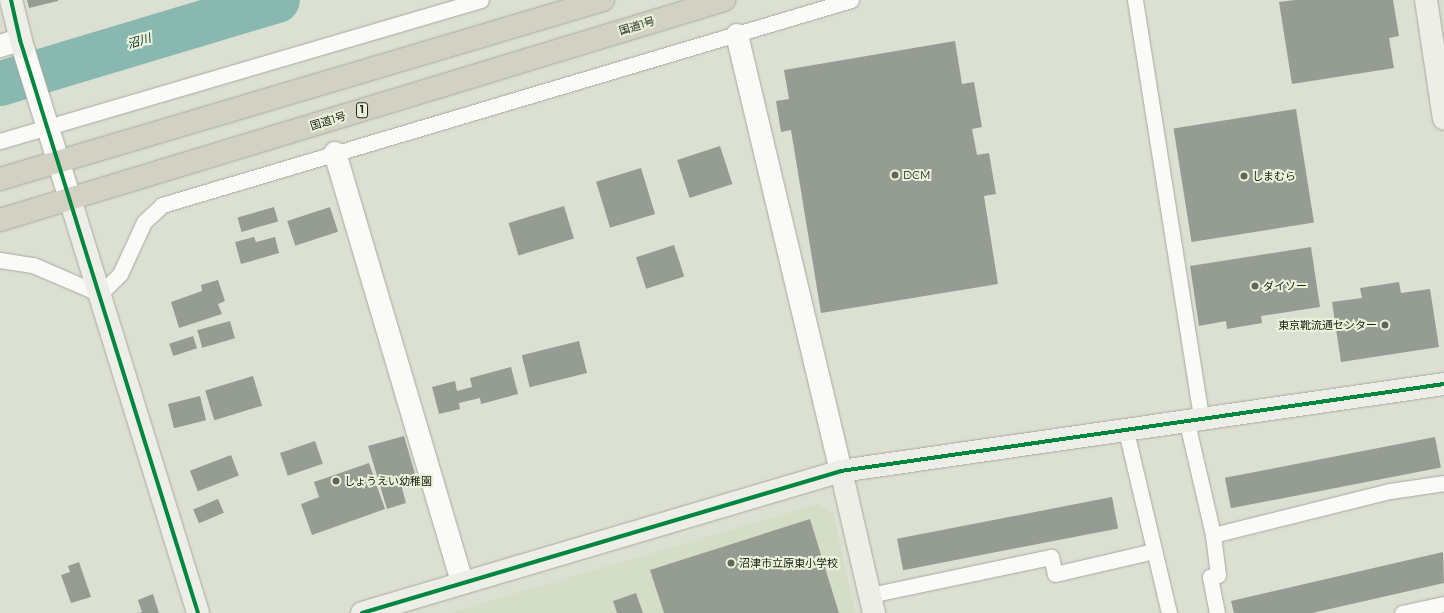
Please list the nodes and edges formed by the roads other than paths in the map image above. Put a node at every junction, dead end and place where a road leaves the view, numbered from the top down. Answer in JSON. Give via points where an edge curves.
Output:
{"nodes":[{"id":1,"x":11,"y":0,"type":"edge"},
{"id":2,"x":482,"y":0,"type":"edge"},
{"id":3,"x":603,"y":0,"type":"edge"},
{"id":4,"x":724,"y":0,"type":"edge"},
{"id":5,"x":851,"y":0,"type":"edge"},
{"id":6,"x":1135,"y":0,"type":"edge"},
{"id":7,"x":1426,"y":0,"type":"edge"},
{"id":8,"x":737,"y":35,"type":"junction"},
{"id":9,"x":14,"y":45,"type":"edge"},
{"id":10,"x":44,"y":117,"type":"junction"},
{"id":11,"x":1444,"y":119,"type":"edge"},
{"id":12,"x":0,"y":141,"type":"edge"},
{"id":13,"x":335,"y":153,"type":"junction"},
{"id":14,"x":59,"y":163,"type":"junction"},
{"id":15,"x":0,"y":179,"type":"edge"},
{"id":16,"x":70,"y":199,"type":"junction"},
{"id":17,"x":0,"y":220,"type":"edge"},
{"id":18,"x":0,"y":260,"type":"edge"},
{"id":19,"x":100,"y":294,"type":"junction"},
{"id":20,"x":1444,"y":384,"type":"edge"},
{"id":21,"x":1194,"y":422,"type":"junction"},
{"id":22,"x":1126,"y":431,"type":"junction"},
{"id":23,"x":841,"y":471,"type":"junction"},
{"id":24,"x":1444,"y":483,"type":"edge"},
{"id":25,"x":1213,"y":535,"type":"junction"},
{"id":26,"x":1154,"y":551,"type":"junction"},
{"id":27,"x":462,"y":583,"type":"junction"},
{"id":28,"x":872,"y":604,"type":"edge"},
{"id":29,"x":1444,"y":604,"type":"edge"},
{"id":30,"x":198,"y":613,"type":"edge"},
{"id":31,"x":362,"y":613,"type":"edge"},
{"id":32,"x":1169,"y":613,"type":"edge"},
{"id":33,"x":1217,"y":613,"type":"edge"},
{"id":34,"x":1402,"y":613,"type":"edge"}],
"edges":[{"from":1,"to":9,"type":"street"},
{"from":2,"to":10,"type":"lane"},
{"from":3,"to":14,"type":"highway"},
{"from":4,"to":16,"type":"highway","name":"国道1号","number":"1"},
{"from":5,"to":8,"type":"lane"},
{"from":6,"to":21,"type":"lane"},
{"from":7,"to":11,"type":"street"},
{"from":8,"to":13,"type":"lane"},
{"from":8,"to":23,"type":"street"},
{"from":9,"to":10,"type":"street"},
{"from":10,"to":12,"type":"lane"},
{"from":10,"to":14,"type":"street"},
{"from":13,"to":19,"type":"lane","via":[[162,204],[144,222],[120,274]]},
{"from":13,"to":27,"type":"street"},
{"from":14,"to":15,"type":"highway"},
{"from":14,"to":16,"type":"street"},
{"from":16,"to":17,"type":"highway","name":"国道1号","number":"1"},
{"from":16,"to":19,"type":"street"},
{"from":18,"to":19,"type":"lane","via":[[33,265]]},
{"from":19,"to":30,"type":"street"},
{"from":20,"to":21,"type":"street"},
{"from":21,"to":22,"type":"street"},
{"from":21,"to":25,"type":"lane"},
{"from":22,"to":23,"type":"street"},
{"from":22,"to":26,"type":"lane"},
{"from":23,"to":27,"type":"street"},
{"from":23,"to":28,"type":"street"},
{"from":24,"to":25,"type":"lane","via":[[1390,491]]},
{"from":25,"to":33,"type":"lane","via":[[1218,575],[1210,577]]},
{"from":26,"to":28,"type":"lane","via":[[1055,574],[1051,557]]},
{"from":26,"to":32,"type":"lane"},
{"from":27,"to":31,"type":"street"},
{"from":29,"to":34,"type":"lane"}]}
